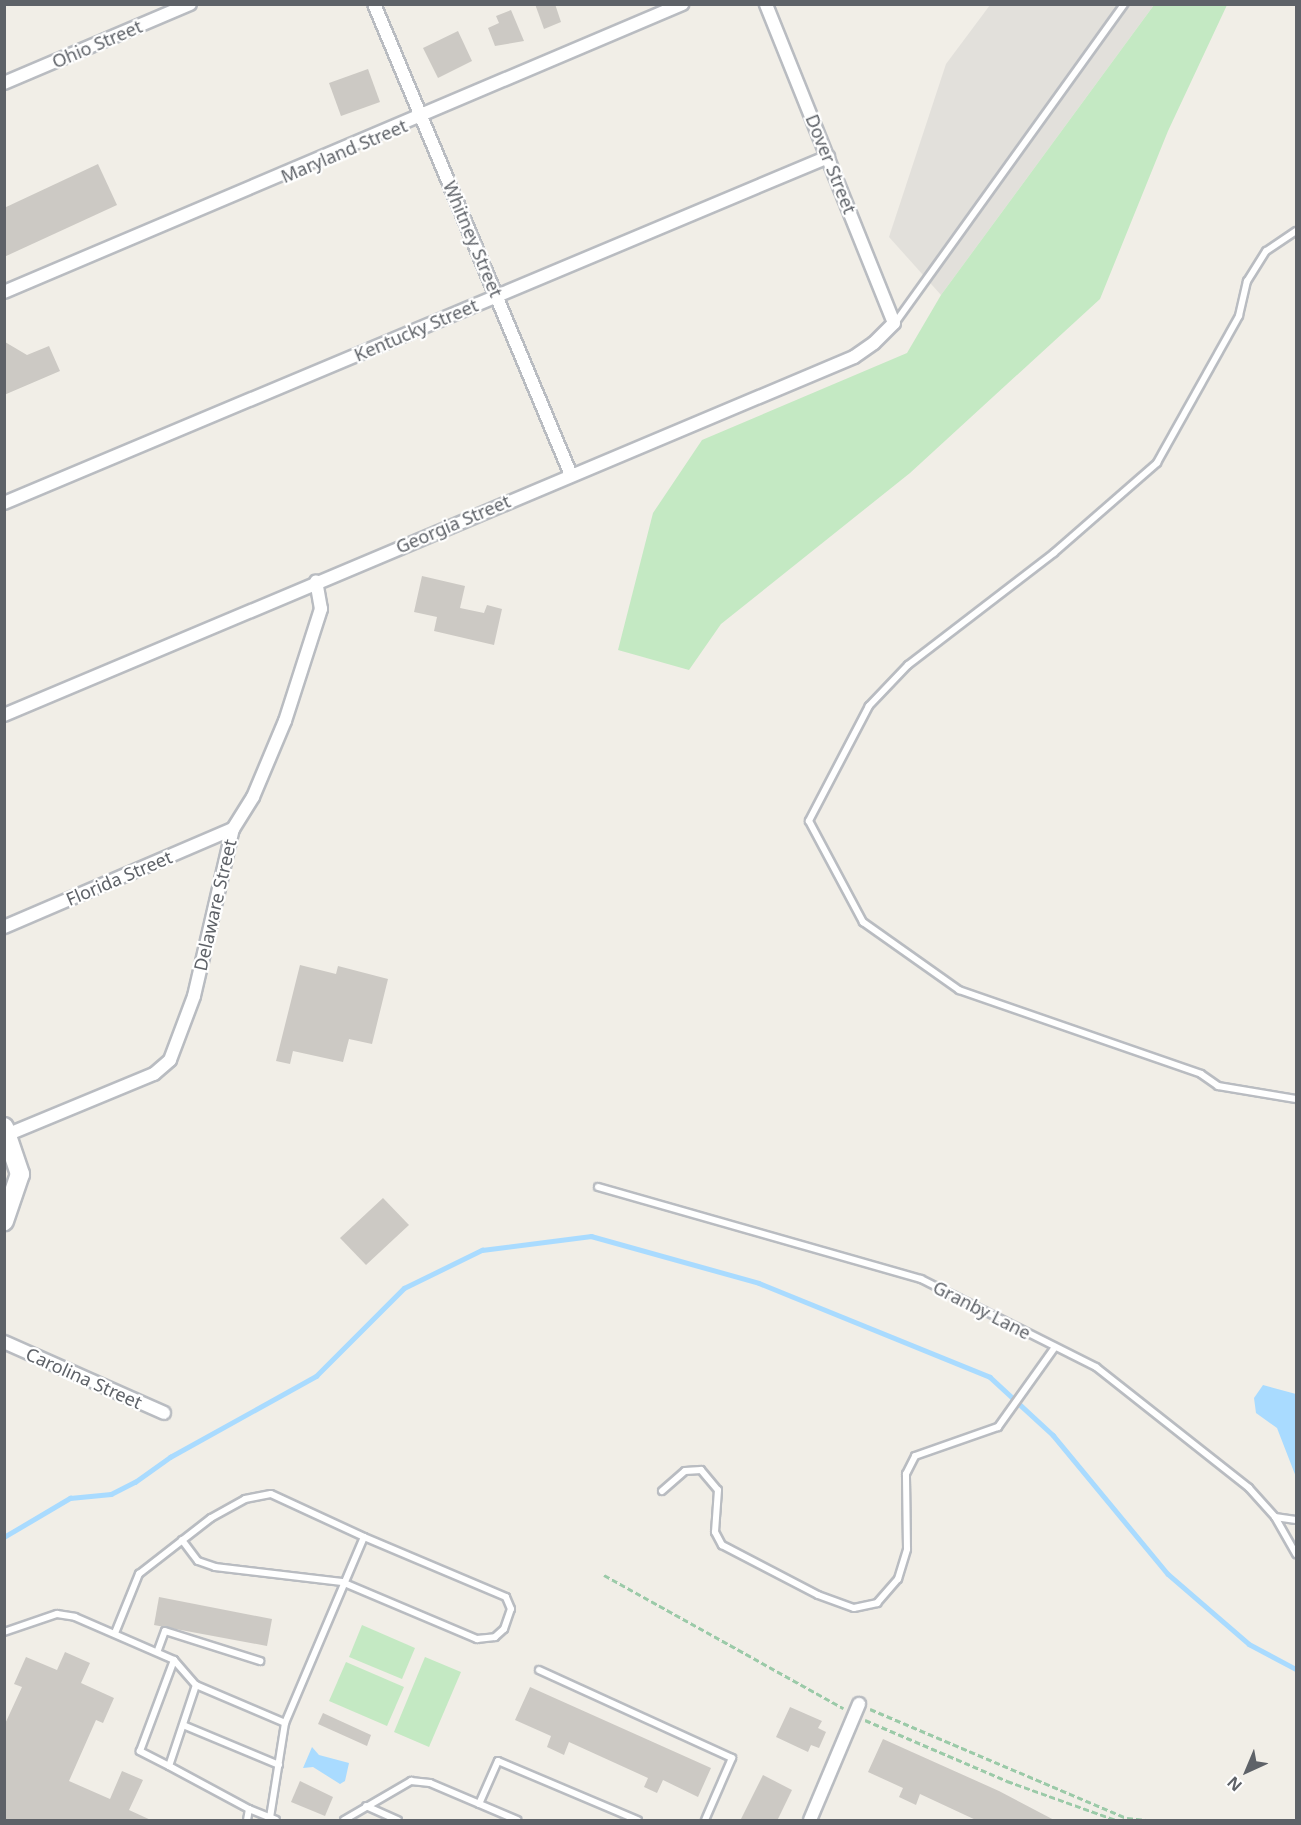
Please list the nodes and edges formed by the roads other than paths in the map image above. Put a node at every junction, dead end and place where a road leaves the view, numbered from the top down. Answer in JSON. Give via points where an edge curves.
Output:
{"nodes":[{"id":1,"x":190,"y":4,"type":"edge"},
{"id":2,"x":374,"y":4,"type":"edge"},
{"id":3,"x":682,"y":4,"type":"edge"},
{"id":4,"x":766,"y":4,"type":"edge"},
{"id":5,"x":1124,"y":4,"type":"edge"},
{"id":6,"x":4,"y":82,"type":"edge"},
{"id":7,"x":421,"y":119,"type":"junction"},
{"id":8,"x":828,"y":157,"type":"junction"},
{"id":9,"x":1296,"y":231,"type":"edge"},
{"id":10,"x":4,"y":292,"type":"edge"},
{"id":11,"x":498,"y":296,"type":"junction"},
{"id":12,"x":894,"y":323,"type":"junction"},
{"id":13,"x":571,"y":474,"type":"junction"},
{"id":14,"x":4,"y":502,"type":"edge"},
{"id":15,"x":316,"y":581,"type":"junction"},
{"id":16,"x":4,"y":715,"type":"edge"},
{"id":17,"x":233,"y":829,"type":"junction"},
{"id":18,"x":4,"y":927,"type":"edge"},
{"id":19,"x":1296,"y":1099,"type":"edge"},
{"id":20,"x":6,"y":1133,"type":"edge"},
{"id":21,"x":598,"y":1187,"type":"dead end"},
{"id":22,"x":4,"y":1221,"type":"edge"},
{"id":23,"x":4,"y":1342,"type":"edge"},
{"id":24,"x":1055,"y":1347,"type":"junction"},
{"id":25,"x":164,"y":1413,"type":"dead end"},
{"id":26,"x":662,"y":1491,"type":"dead end"},
{"id":27,"x":1275,"y":1517,"type":"junction"},
{"id":28,"x":1296,"y":1520,"type":"edge"},
{"id":29,"x":364,"y":1538,"type":"junction"},
{"id":30,"x":182,"y":1540,"type":"junction"},
{"id":31,"x":1296,"y":1554,"type":"edge"},
{"id":32,"x":342,"y":1582,"type":"junction"},
{"id":33,"x":4,"y":1632,"type":"edge"},
{"id":34,"x":115,"y":1633,"type":"junction"},
{"id":35,"x":158,"y":1650,"type":"junction"},
{"id":36,"x":174,"y":1660,"type":"junction"},
{"id":37,"x":260,"y":1661,"type":"dead end"},
{"id":38,"x":539,"y":1670,"type":"dead end"},
{"id":39,"x":196,"y":1685,"type":"junction"},
{"id":40,"x":859,"y":1704,"type":"road end"},
{"id":41,"x":285,"y":1723,"type":"junction"},
{"id":42,"x":183,"y":1725,"type":"junction"},
{"id":43,"x":279,"y":1765,"type":"junction"},
{"id":44,"x":169,"y":1766,"type":"junction"},
{"id":45,"x":479,"y":1804,"type":"junction"},
{"id":46,"x":366,"y":1806,"type":"junction"},
{"id":47,"x":249,"y":1809,"type":"junction"},
{"id":48,"x":273,"y":1819,"type":"edge"},
{"id":49,"x":247,"y":1821,"type":"edge"},
{"id":50,"x":344,"y":1821,"type":"edge"},
{"id":51,"x":398,"y":1821,"type":"edge"},
{"id":52,"x":517,"y":1821,"type":"edge"},
{"id":53,"x":638,"y":1821,"type":"edge"},
{"id":54,"x":705,"y":1821,"type":"edge"},
{"id":55,"x":810,"y":1821,"type":"edge"}],
"edges":[{"from":1,"to":6,"type":"street","name":"Ohio Street"},
{"from":2,"to":7,"type":"street","name":"Whitney Street"},
{"from":3,"to":7,"type":"street","name":"Maryland Street"},
{"from":4,"to":8,"type":"street","name":"Dover Street"},
{"from":5,"to":12,"type":"lane"},
{"from":7,"to":10,"type":"street","name":"Maryland Street"},
{"from":7,"to":11,"type":"street","name":"Whitney Street"},
{"from":8,"to":11,"type":"street","name":"Kentucky Street"},
{"from":8,"to":12,"type":"street","name":"Dover Street"},
{"from":9,"to":19,"type":"lane","via":[[1266,251],[1247,281],[1239,316],[1157,463],[1054,553],[908,665],[869,706],[809,821],[863,922],[959,990],[1201,1074],[1218,1086]]},
{"from":11,"to":13,"type":"street","name":"Whitney Street"},
{"from":11,"to":14,"type":"street","name":"Kentucky Street"},
{"from":12,"to":13,"type":"street","name":"Georgia Street","via":[[854,357]]},
{"from":13,"to":15,"type":"street","name":"Georgia Street"},
{"from":15,"to":16,"type":"street","name":"Georgia Street"},
{"from":15,"to":17,"type":"street","name":"Delaware Street","via":[[321,609],[285,721],[253,798]]},
{"from":17,"to":18,"type":"street","name":"Florida Street"},
{"from":17,"to":20,"type":"street","name":"Delaware Street","via":[[194,996],[170,1060],[154,1074]]},
{"from":20,"to":22,"type":"main road","via":[[20,1174]]},
{"from":21,"to":24,"type":"lane","name":"Granby Lane","via":[[921,1279]]},
{"from":23,"to":25,"type":"street","name":"Carolina Street"},
{"from":24,"to":26,"type":"lane","via":[[998,1427],[915,1456],[906,1474],[907,1548],[898,1579],[877,1603],[854,1608],[722,1545],[715,1532],[718,1490],[701,1470],[685,1471]]},
{"from":24,"to":27,"type":"lane","name":"Granby Lane","via":[[1096,1367],[1146,1404],[1249,1488]]},
{"from":27,"to":28,"type":"lane"},
{"from":27,"to":31,"type":"lane","name":"Granby Lane"},
{"from":29,"to":30,"type":"lane","via":[[271,1494],[245,1498]]},
{"from":29,"to":32,"type":"lane"},
{"from":29,"to":32,"type":"lane","via":[[506,1598],[511,1609],[504,1629],[495,1637],[477,1639]]},
{"from":30,"to":32,"type":"lane","via":[[198,1561],[215,1568]]},
{"from":30,"to":34,"type":"lane","via":[[139,1574]]},
{"from":32,"to":41,"type":"lane"},
{"from":33,"to":34,"type":"lane","via":[[57,1614]]},
{"from":34,"to":35,"type":"lane"},
{"from":35,"to":36,"type":"lane"},
{"from":35,"to":37,"type":"lane","via":[[165,1631]]},
{"from":36,"to":39,"type":"lane"},
{"from":36,"to":44,"type":"lane","via":[[140,1751]]},
{"from":38,"to":54,"type":"lane","via":[[732,1758]]},
{"from":39,"to":41,"type":"lane"},
{"from":39,"to":42,"type":"lane"},
{"from":40,"to":55,"type":"street"},
{"from":41,"to":43,"type":"lane"},
{"from":42,"to":43,"type":"lane"},
{"from":42,"to":44,"type":"lane"},
{"from":43,"to":48,"type":"lane"},
{"from":44,"to":47,"type":"lane"},
{"from":45,"to":46,"type":"lane","via":[[411,1781]]},
{"from":45,"to":52,"type":"lane"},
{"from":45,"to":53,"type":"lane","via":[[498,1761]]},
{"from":46,"to":50,"type":"lane"},
{"from":46,"to":51,"type":"lane"},
{"from":47,"to":48,"type":"lane"},
{"from":47,"to":49,"type":"lane"}]}
